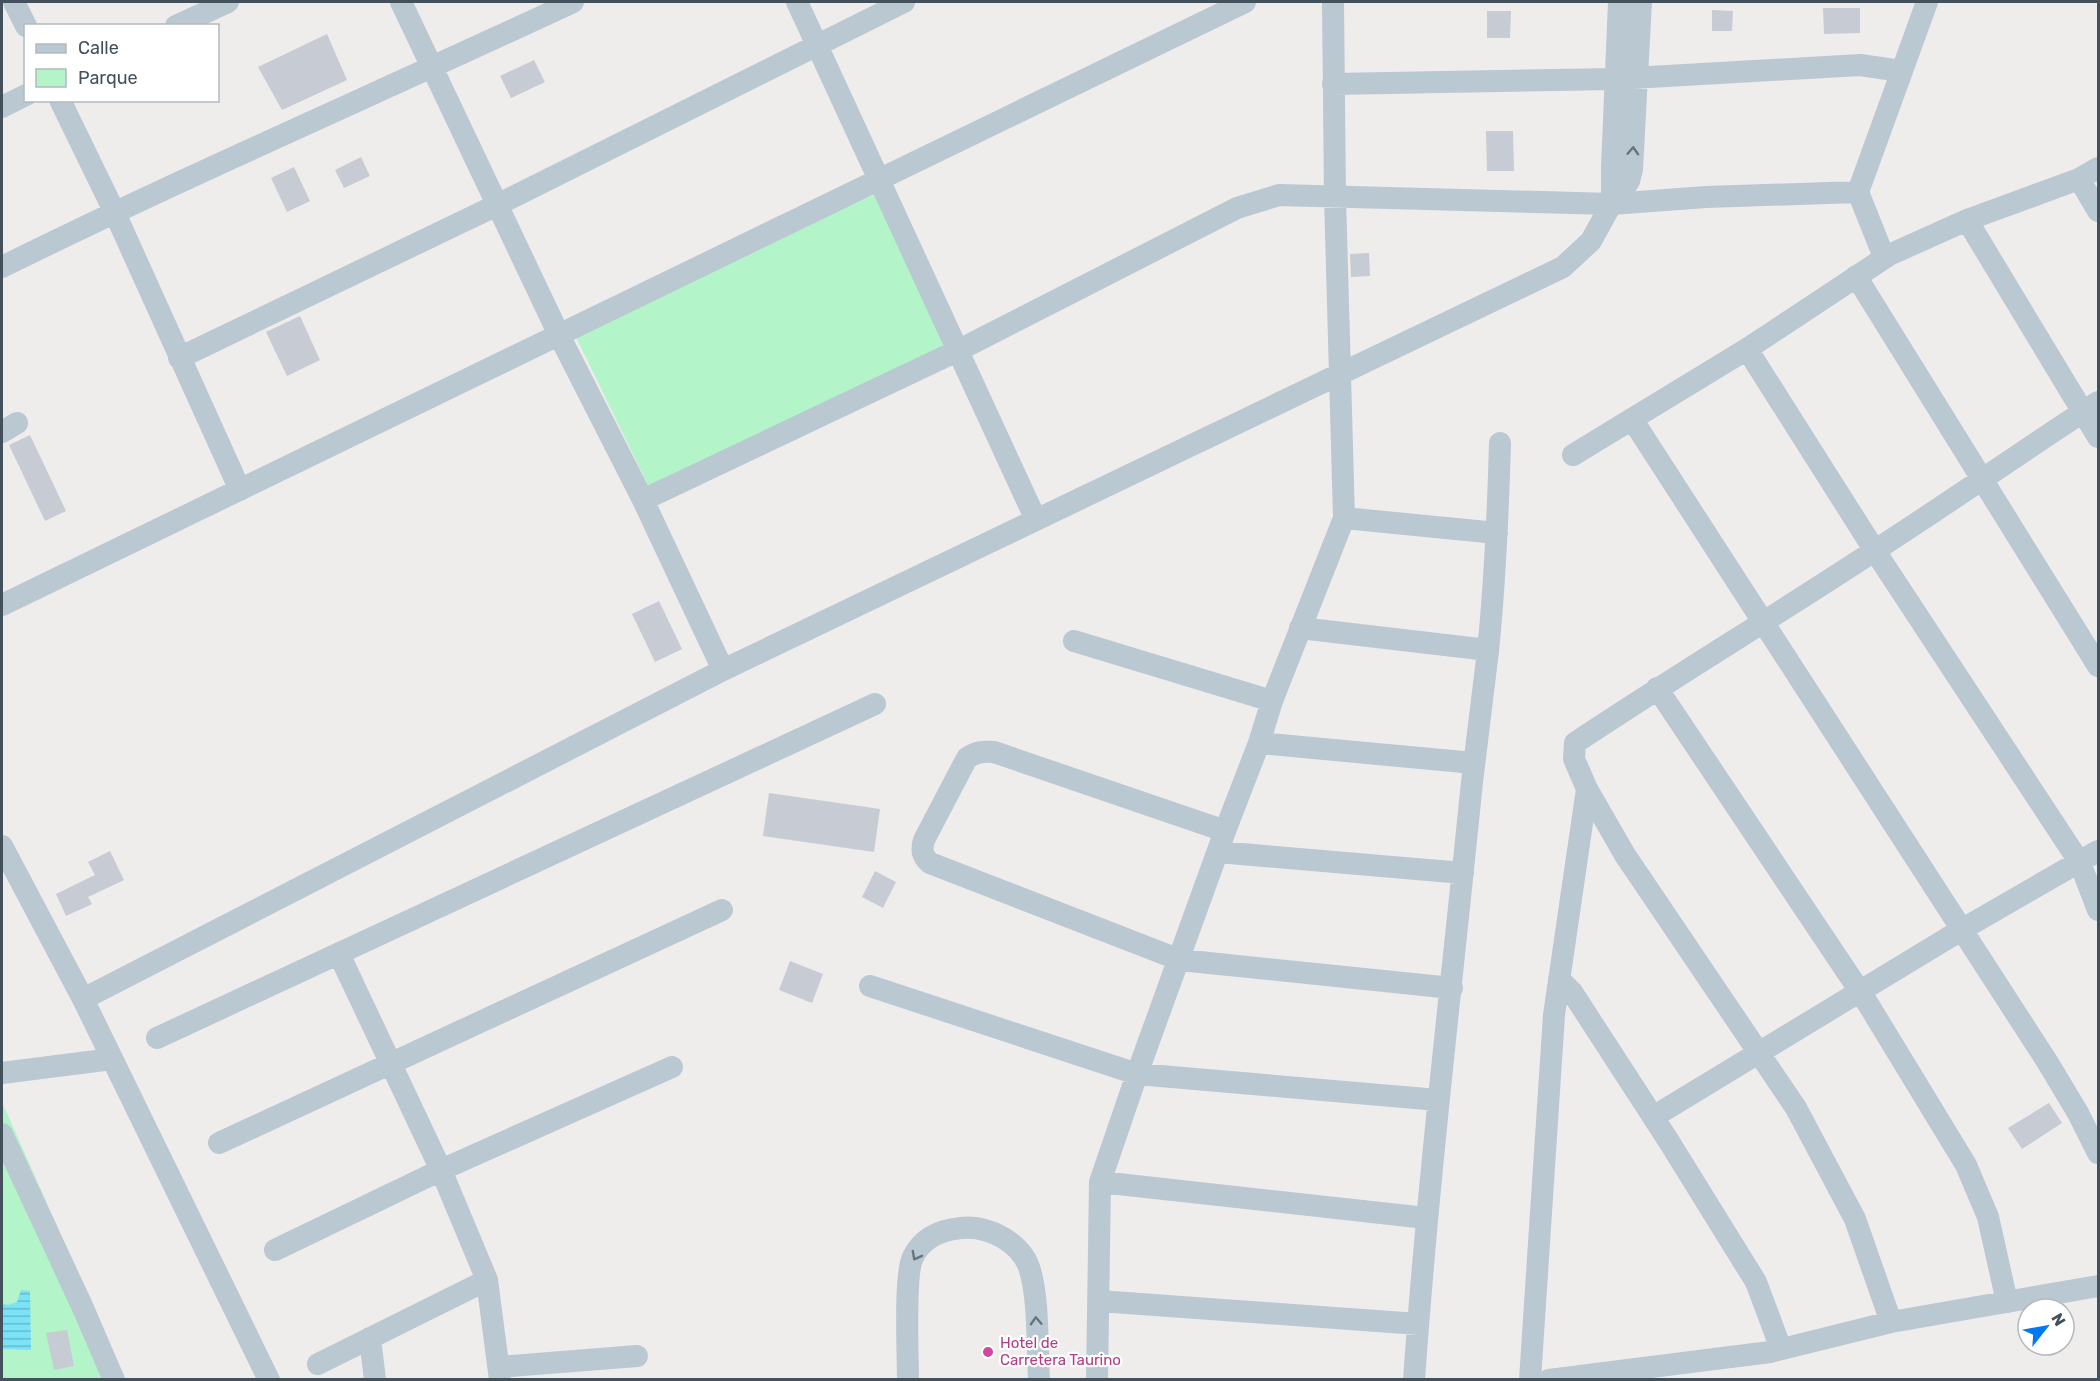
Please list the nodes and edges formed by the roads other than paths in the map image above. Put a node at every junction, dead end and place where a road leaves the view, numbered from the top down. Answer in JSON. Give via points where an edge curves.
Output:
{"nodes":[{"id":1,"x":14,"y":2,"type":"edge"},
{"id":2,"x":228,"y":2,"type":"edge"},
{"id":3,"x":401,"y":2,"type":"edge"},
{"id":4,"x":573,"y":2,"type":"edge"},
{"id":5,"x":797,"y":2,"type":"edge"},
{"id":6,"x":904,"y":2,"type":"edge"},
{"id":7,"x":1245,"y":2,"type":"edge"},
{"id":8,"x":1333,"y":2,"type":"edge"},
{"id":9,"x":1619,"y":2,"type":"edge"},
{"id":10,"x":1641,"y":2,"type":"edge"},
{"id":11,"x":1927,"y":2,"type":"edge"},
{"id":12,"x":25,"y":24,"type":"edge"},
{"id":13,"x":180,"y":24,"type":"edge"},
{"id":14,"x":818,"y":45,"type":"junction"},
{"id":15,"x":432,"y":68,"type":"junction"},
{"id":16,"x":1901,"y":71,"type":"junction"},
{"id":17,"x":1626,"y":78,"type":"junction"},
{"id":18,"x":1334,"y":84,"type":"junction"},
{"id":19,"x":24,"y":96,"type":"edge"},
{"id":20,"x":61,"y":102,"type":"edge"},
{"id":21,"x":2,"y":107,"type":"edge"},
{"id":22,"x":2098,"y":168,"type":"edge"},
{"id":23,"x":2079,"y":179,"type":"junction"},
{"id":24,"x":880,"y":180,"type":"junction"},
{"id":25,"x":1858,"y":192,"type":"junction"},
{"id":26,"x":1335,"y":197,"type":"junction"},
{"id":27,"x":1612,"y":204,"type":"junction"},
{"id":28,"x":497,"y":205,"type":"junction"},
{"id":29,"x":114,"y":211,"type":"junction"},
{"id":30,"x":2098,"y":211,"type":"edge"},
{"id":31,"x":1967,"y":220,"type":"junction"},
{"id":32,"x":1884,"y":257,"type":"junction"},
{"id":33,"x":2,"y":267,"type":"edge"},
{"id":34,"x":1856,"y":276,"type":"junction"},
{"id":35,"x":559,"y":335,"type":"junction"},
{"id":36,"x":1747,"y":349,"type":"junction"},
{"id":37,"x":959,"y":350,"type":"junction"},
{"id":38,"x":179,"y":358,"type":"junction"},
{"id":39,"x":1341,"y":374,"type":"junction"},
{"id":40,"x":2091,"y":407,"type":"edge"},
{"id":41,"x":1632,"y":419,"type":"junction"},
{"id":42,"x":2098,"y":437,"type":"edge"},
{"id":43,"x":1500,"y":443,"type":"dead end"},
{"id":44,"x":1573,"y":455,"type":"dead end"},
{"id":45,"x":1982,"y":478,"type":"junction"},
{"id":46,"x":240,"y":490,"type":"junction"},
{"id":47,"x":643,"y":500,"type":"junction"},
{"id":48,"x":1344,"y":518,"type":"junction"},
{"id":49,"x":1036,"y":520,"type":"junction"},
{"id":50,"x":1497,"y":533,"type":"junction"},
{"id":51,"x":1875,"y":551,"type":"junction"},
{"id":52,"x":2,"y":605,"type":"edge"},
{"id":53,"x":1764,"y":621,"type":"junction"},
{"id":54,"x":1300,"y":628,"type":"junction"},
{"id":55,"x":1074,"y":641,"type":"dead end"},
{"id":56,"x":1488,"y":650,"type":"junction"},
{"id":57,"x":2098,"y":666,"type":"edge"},
{"id":58,"x":723,"y":670,"type":"junction"},
{"id":59,"x":1658,"y":688,"type":"junction"},
{"id":60,"x":1272,"y":701,"type":"junction"},
{"id":61,"x":875,"y":704,"type":"dead end"},
{"id":62,"x":1259,"y":743,"type":"junction"},
{"id":63,"x":1474,"y":763,"type":"junction"},
{"id":64,"x":1587,"y":789,"type":"junction"},
{"id":65,"x":1225,"y":831,"type":"junction"},
{"id":66,"x":2,"y":846,"type":"edge"},
{"id":67,"x":1218,"y":852,"type":"junction"},
{"id":68,"x":2089,"y":857,"type":"edge"},
{"id":69,"x":1463,"y":873,"type":"junction"},
{"id":70,"x":2098,"y":880,"type":"edge"},
{"id":71,"x":722,"y":910,"type":"dead end"},
{"id":72,"x":2098,"y":910,"type":"edge"},
{"id":73,"x":1961,"y":930,"type":"junction"},
{"id":74,"x":339,"y":954,"type":"junction"},
{"id":75,"x":1180,"y":960,"type":"junction"},
{"id":76,"x":1559,"y":979,"type":"junction"},
{"id":77,"x":870,"y":986,"type":"dead end"},
{"id":78,"x":1452,"y":988,"type":"junction"},
{"id":79,"x":1860,"y":992,"type":"junction"},
{"id":80,"x":83,"y":999,"type":"junction"},
{"id":81,"x":157,"y":1038,"type":"dead end"},
{"id":82,"x":1759,"y":1054,"type":"junction"},
{"id":83,"x":112,"y":1059,"type":"junction"},
{"id":84,"x":390,"y":1064,"type":"junction"},
{"id":85,"x":672,"y":1067,"type":"dead end"},
{"id":86,"x":2,"y":1073,"type":"edge"},
{"id":87,"x":1137,"y":1074,"type":"junction"},
{"id":88,"x":1438,"y":1100,"type":"junction"},
{"id":89,"x":1653,"y":1117,"type":"junction"},
{"id":90,"x":2,"y":1134,"type":"edge"},
{"id":91,"x":219,"y":1143,"type":"dead end"},
{"id":92,"x":2098,"y":1153,"type":"edge"},
{"id":93,"x":441,"y":1170,"type":"junction"},
{"id":94,"x":1100,"y":1182,"type":"junction"},
{"id":95,"x":1426,"y":1218,"type":"junction"},
{"id":96,"x":275,"y":1250,"type":"dead end"},
{"id":97,"x":487,"y":1280,"type":"junction"},
{"id":98,"x":2098,"y":1286,"type":"edge"},
{"id":99,"x":1099,"y":1301,"type":"junction"},
{"id":100,"x":2007,"y":1302,"type":"junction"},
{"id":101,"x":1891,"y":1322,"type":"junction"},
{"id":102,"x":1418,"y":1324,"type":"junction"},
{"id":103,"x":370,"y":1338,"type":"junction"},
{"id":104,"x":1781,"y":1349,"type":"junction"},
{"id":105,"x":638,"y":1356,"type":"dead end"},
{"id":106,"x":318,"y":1364,"type":"dead end"},
{"id":107,"x":499,"y":1373,"type":"edge"},
{"id":108,"x":114,"y":1380,"type":"edge"},
{"id":109,"x":269,"y":1380,"type":"edge"},
{"id":110,"x":375,"y":1380,"type":"edge"},
{"id":111,"x":908,"y":1380,"type":"edge"},
{"id":112,"x":1039,"y":1380,"type":"edge"},
{"id":113,"x":1097,"y":1380,"type":"edge"},
{"id":114,"x":1414,"y":1380,"type":"edge"},
{"id":115,"x":1530,"y":1380,"type":"edge"},
{"id":116,"x":1549,"y":1380,"type":"edge"}],
"edges":[{"from":1,"to":12,"type":"street"},
{"from":2,"to":13,"type":"street"},
{"from":3,"to":15,"type":"street"},
{"from":4,"to":15,"type":"street"},
{"from":5,"to":14,"type":"street"},
{"from":6,"to":14,"type":"street"},
{"from":7,"to":24,"type":"street"},
{"from":8,"to":18,"type":"street"},
{"from":9,"to":17,"type":"street"},
{"from":10,"to":17,"type":"street"},
{"from":11,"to":16,"type":"street"},
{"from":14,"to":24,"type":"street"},
{"from":14,"to":28,"type":"street"},
{"from":15,"to":28,"type":"street"},
{"from":15,"to":29,"type":"street"},
{"from":16,"to":17,"type":"street","via":[[1860,65]]},
{"from":16,"to":25,"type":"street"},
{"from":17,"to":18,"type":"street"},
{"from":17,"to":27,"type":"street","via":[[1632,169],[1629,181]]},
{"from":18,"to":26,"type":"street"},
{"from":19,"to":21,"type":"street"},
{"from":20,"to":29,"type":"street"},
{"from":22,"to":23,"type":"street"},
{"from":23,"to":30,"type":"street"},
{"from":23,"to":31,"type":"street"},
{"from":24,"to":35,"type":"street"},
{"from":24,"to":37,"type":"street"},
{"from":25,"to":27,"type":"street"},
{"from":25,"to":32,"type":"street"},
{"from":26,"to":27,"type":"street"},
{"from":26,"to":37,"type":"street","via":[[1279,195],[1237,208]]},
{"from":26,"to":39,"type":"street"},
{"from":27,"to":39,"type":"street","via":[[1590,241],[1563,267]]},
{"from":28,"to":35,"type":"street"},
{"from":28,"to":38,"type":"street"},
{"from":29,"to":33,"type":"street"},
{"from":29,"to":38,"type":"street"},
{"from":31,"to":32,"type":"street"},
{"from":31,"to":40,"type":"street"},
{"from":32,"to":34,"type":"street"},
{"from":34,"to":36,"type":"street"},
{"from":34,"to":45,"type":"street"},
{"from":35,"to":46,"type":"street"},
{"from":35,"to":47,"type":"street"},
{"from":36,"to":41,"type":"street"},
{"from":36,"to":51,"type":"street"},
{"from":37,"to":47,"type":"street"},
{"from":37,"to":49,"type":"street"},
{"from":38,"to":46,"type":"street"},
{"from":39,"to":48,"type":"street"},
{"from":39,"to":49,"type":"street"},
{"from":40,"to":42,"type":"street"},
{"from":40,"to":45,"type":"street"},
{"from":41,"to":44,"type":"street"},
{"from":41,"to":53,"type":"street"},
{"from":43,"to":50,"type":"street"},
{"from":45,"to":51,"type":"street"},
{"from":45,"to":57,"type":"street"},
{"from":46,"to":52,"type":"street"},
{"from":47,"to":58,"type":"street"},
{"from":48,"to":50,"type":"street"},
{"from":48,"to":54,"type":"street"},
{"from":49,"to":58,"type":"street"},
{"from":50,"to":56,"type":"street"},
{"from":51,"to":53,"type":"street"},
{"from":51,"to":68,"type":"street"},
{"from":53,"to":59,"type":"street"},
{"from":53,"to":73,"type":"street"},
{"from":54,"to":56,"type":"street"},
{"from":54,"to":60,"type":"street"},
{"from":55,"to":60,"type":"street"},
{"from":56,"to":63,"type":"street"},
{"from":58,"to":80,"type":"street"},
{"from":59,"to":64,"type":"street","via":[[1575,743],[1574,759]]},
{"from":59,"to":79,"type":"street"},
{"from":60,"to":62,"type":"street"},
{"from":61,"to":74,"type":"street"},
{"from":62,"to":63,"type":"street"},
{"from":62,"to":65,"type":"street"},
{"from":63,"to":69,"type":"street"},
{"from":64,"to":76,"type":"street"},
{"from":64,"to":82,"type":"street","via":[[1625,855]]},
{"from":65,"to":67,"type":"street"},
{"from":65,"to":75,"type":"street","via":[[984,751],[967,758],[924,840],[921,849],[930,863]]},
{"from":66,"to":80,"type":"street"},
{"from":67,"to":69,"type":"street"},
{"from":67,"to":75,"type":"street"},
{"from":68,"to":70,"type":"street"},
{"from":68,"to":72,"type":"street"},
{"from":68,"to":73,"type":"street"},
{"from":69,"to":78,"type":"street"},
{"from":71,"to":84,"type":"street"},
{"from":73,"to":79,"type":"street"},
{"from":73,"to":92,"type":"street","via":[[2060,1083]]},
{"from":74,"to":81,"type":"street"},
{"from":74,"to":84,"type":"street"},
{"from":75,"to":78,"type":"street"},
{"from":75,"to":87,"type":"street"},
{"from":76,"to":89,"type":"street","via":[[1572,992]]},
{"from":76,"to":115,"type":"street"},
{"from":77,"to":87,"type":"street"},
{"from":78,"to":88,"type":"street"},
{"from":79,"to":82,"type":"street"},
{"from":79,"to":100,"type":"street","via":[[1966,1166],[1988,1217]]},
{"from":80,"to":83,"type":"street"},
{"from":82,"to":89,"type":"street"},
{"from":82,"to":101,"type":"street","via":[[1796,1108],[1855,1219]]},
{"from":83,"to":86,"type":"street"},
{"from":83,"to":109,"type":"street"},
{"from":84,"to":91,"type":"street"},
{"from":84,"to":93,"type":"street"},
{"from":85,"to":93,"type":"street"},
{"from":87,"to":88,"type":"street"},
{"from":87,"to":94,"type":"street"},
{"from":88,"to":95,"type":"street"},
{"from":89,"to":104,"type":"street","via":[[1756,1282]]},
{"from":90,"to":108,"type":"street"},
{"from":93,"to":96,"type":"street"},
{"from":93,"to":97,"type":"street"},
{"from":94,"to":95,"type":"street"},
{"from":94,"to":99,"type":"street"},
{"from":95,"to":102,"type":"street"},
{"from":97,"to":103,"type":"street"},
{"from":97,"to":107,"type":"street"},
{"from":98,"to":100,"type":"street"},
{"from":99,"to":102,"type":"street"},
{"from":99,"to":113,"type":"street"},
{"from":100,"to":101,"type":"street"},
{"from":101,"to":104,"type":"street"},
{"from":102,"to":114,"type":"street"},
{"from":103,"to":106,"type":"street"},
{"from":103,"to":110,"type":"street"},
{"from":104,"to":116,"type":"street"},
{"from":105,"to":107,"type":"street"},
{"from":112,"to":111,"type":"street","one_way":true,"via":[[1030,1269],[1022,1254],[1003,1237],[968,1227],[926,1239],[912,1257]]}]}
